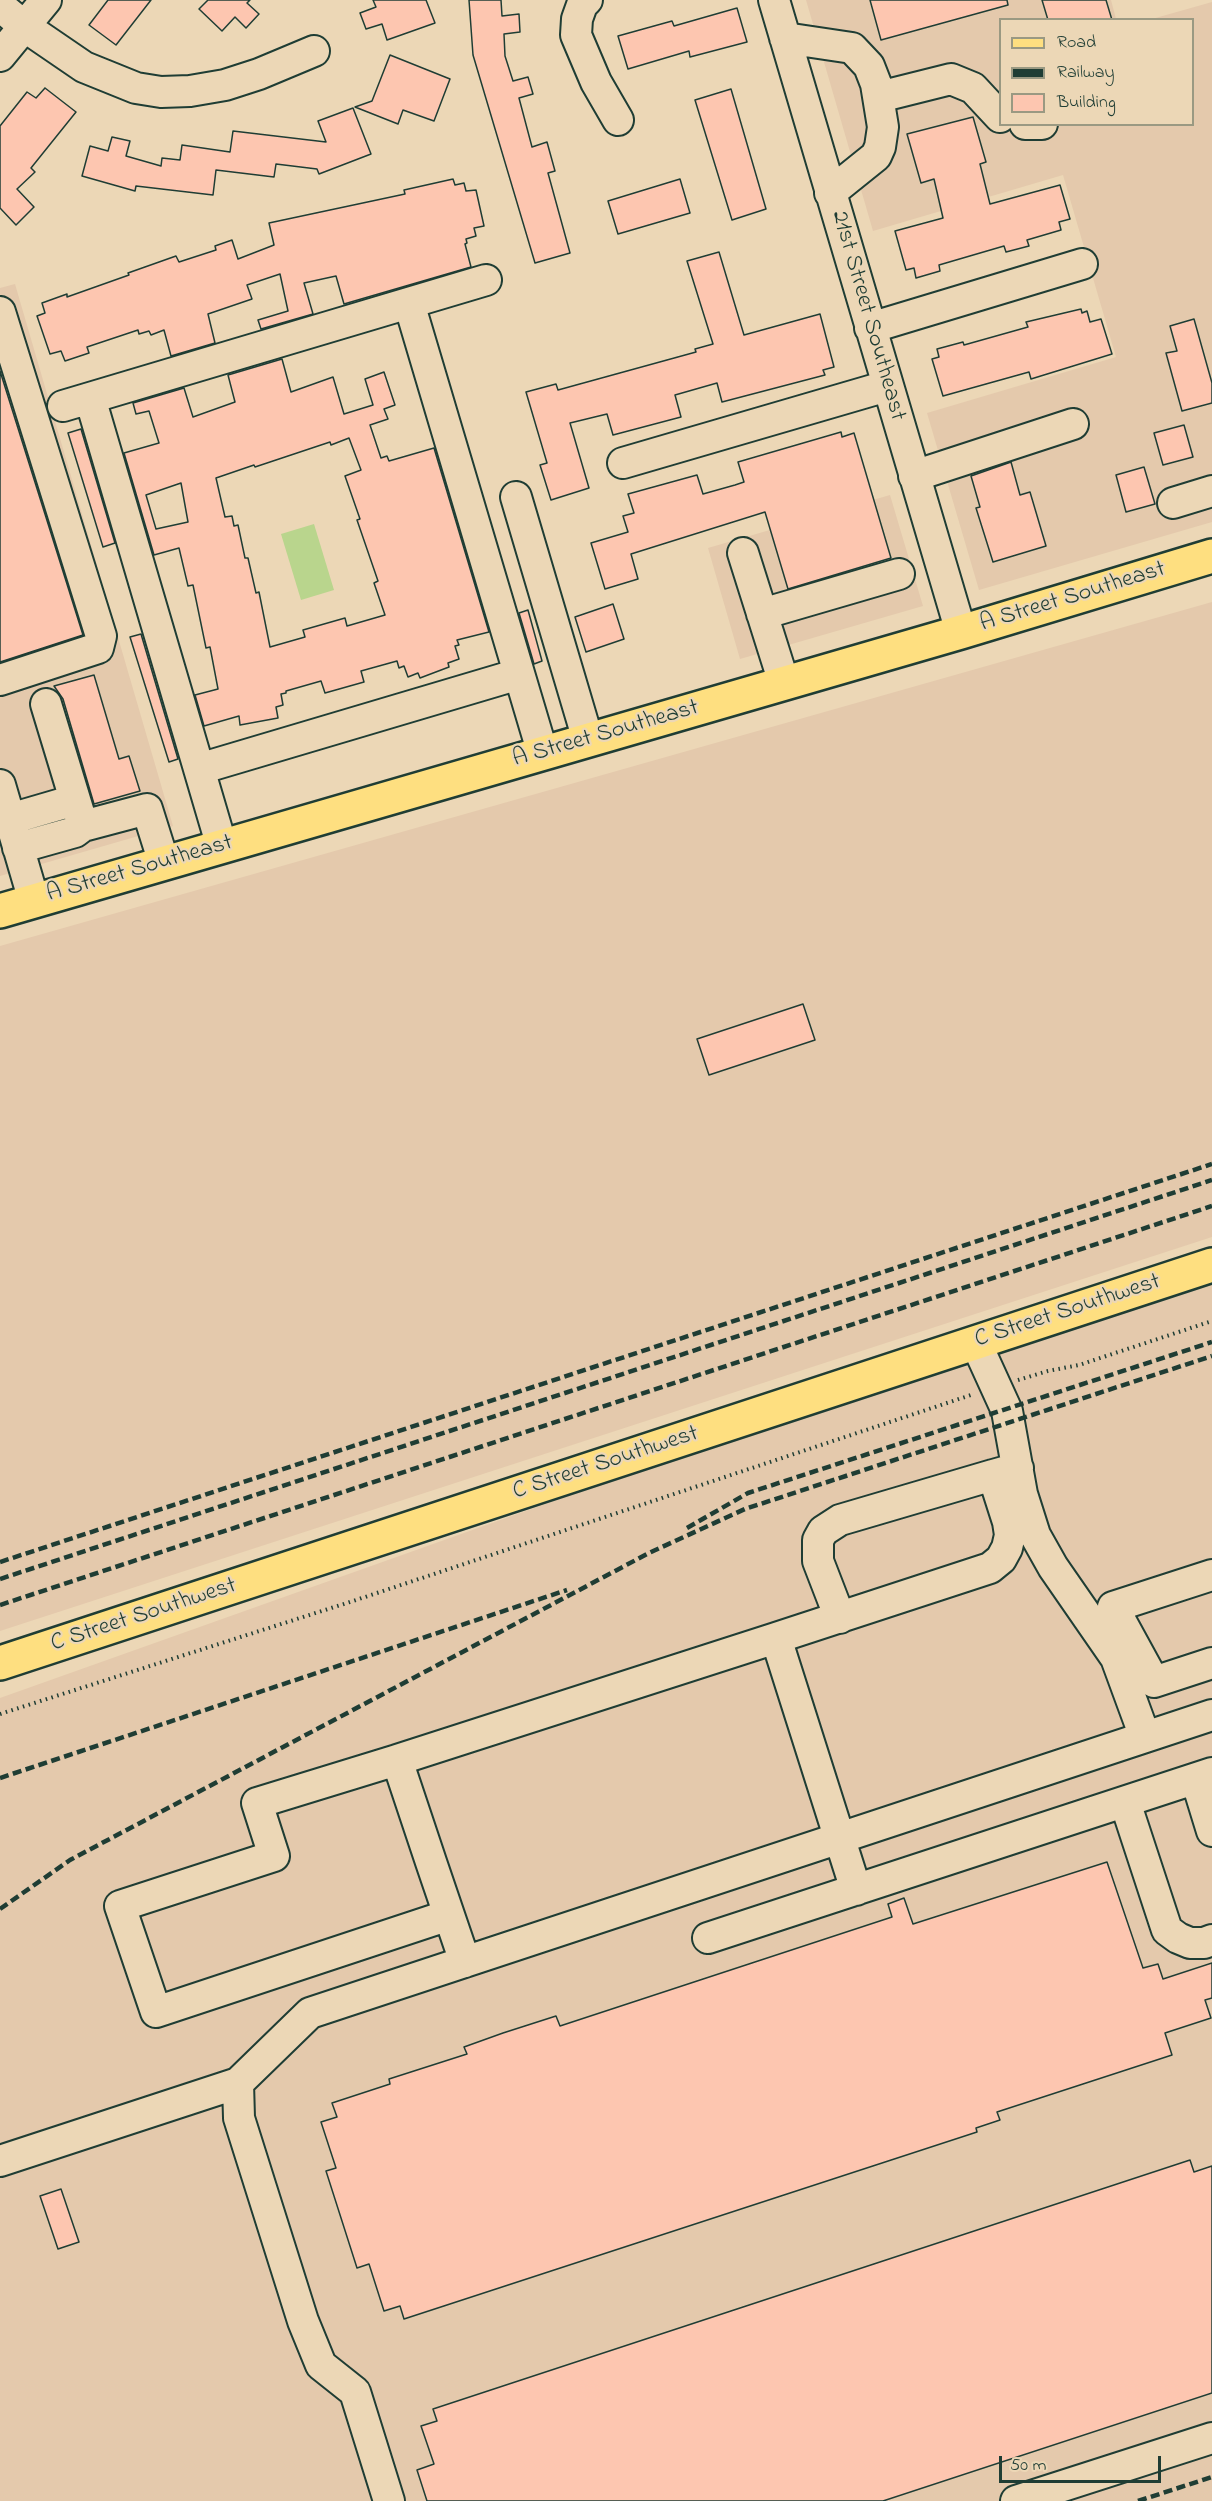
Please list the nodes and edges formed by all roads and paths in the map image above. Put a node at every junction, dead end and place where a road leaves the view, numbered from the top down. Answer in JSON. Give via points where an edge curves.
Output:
{"nodes":[{"id":1,"x":46,"y":0,"type":"edge"},
{"id":2,"x":587,"y":0,"type":"edge"},
{"id":3,"x":774,"y":0,"type":"edge"},
{"id":4,"x":0,"y":6,"type":"edge"},
{"id":5,"x":24,"y":26,"type":"junction"},
{"id":6,"x":785,"y":38,"type":"junction"},
{"id":7,"x":314,"y":51,"type":"dead end"},
{"id":8,"x":0,"y":56,"type":"edge"},
{"id":9,"x":879,"y":97,"type":"junction"},
{"id":10,"x":999,"y":116,"type":"edge"},
{"id":11,"x":618,"y":120,"type":"dead end"},
{"id":12,"x":830,"y":193,"type":"junction"},
{"id":13,"x":1082,"y":264,"type":"dead end"},
{"id":14,"x":486,"y":280,"type":"dead end"},
{"id":15,"x":409,"y":303,"type":"junction"},
{"id":16,"x":0,"y":312,"type":"edge"},
{"id":17,"x":870,"y":327,"type":"junction"},
{"id":18,"x":887,"y":386,"type":"junction"},
{"id":19,"x":1073,"y":424,"type":"dead end"},
{"id":20,"x":623,"y":463,"type":"dead end"},
{"id":21,"x":914,"y":476,"type":"junction"},
{"id":22,"x":1212,"y":491,"type":"edge"},
{"id":23,"x":516,"y":497,"type":"dead end"},
{"id":24,"x":1173,"y":503,"type":"dead end"},
{"id":25,"x":743,"y":554,"type":"dead end"},
{"id":26,"x":1212,"y":556,"type":"edge"},
{"id":27,"x":899,"y":574,"type":"dead end"},
{"id":28,"x":762,"y":614,"type":"junction"},
{"id":29,"x":961,"y":632,"type":"junction"},
{"id":30,"x":519,"y":674,"type":"junction"},
{"id":31,"x":0,"y":680,"type":"edge"},
{"id":32,"x":784,"y":684,"type":"junction"},
{"id":33,"x":46,"y":704,"type":"dead end"},
{"id":34,"x":588,"y":740,"type":"junction"},
{"id":35,"x":543,"y":754,"type":"junction"},
{"id":36,"x":200,"y":769,"type":"junction"},
{"id":37,"x":0,"y":785,"type":"edge"},
{"id":38,"x":79,"y":813,"type":"junction"},
{"id":39,"x":10,"y":819,"type":"junction"},
{"id":40,"x":222,"y":847,"type":"junction"},
{"id":41,"x":18,"y":848,"type":"junction"},
{"id":42,"x":164,"y":864,"type":"junction"},
{"id":43,"x":34,"y":901,"type":"junction"},
{"id":44,"x":0,"y":911,"type":"edge"},
{"id":45,"x":1212,"y":1265,"type":"edge"},
{"id":46,"x":1212,"y":1322,"type":"edge"},
{"id":47,"x":976,"y":1343,"type":"junction"},
{"id":48,"x":1031,"y":1376,"type":"dead end"},
{"id":49,"x":955,"y":1401,"type":"dead end"},
{"id":50,"x":1005,"y":1472,"type":"junction"},
{"id":51,"x":1212,"y":1575,"type":"edge"},
{"id":52,"x":840,"y":1618,"type":"junction"},
{"id":53,"x":776,"y":1638,"type":"junction"},
{"id":54,"x":0,"y":1663,"type":"edge"},
{"id":55,"x":1212,"y":1663,"type":"edge"},
{"id":56,"x":0,"y":1714,"type":"edge"},
{"id":57,"x":1212,"y":1715,"type":"edge"},
{"id":58,"x":1145,"y":1737,"type":"junction"},
{"id":59,"x":397,"y":1760,"type":"junction"},
{"id":60,"x":1204,"y":1776,"type":"edge"},
{"id":61,"x":1125,"y":1802,"type":"junction"},
{"id":62,"x":1212,"y":1830,"type":"edge"},
{"id":63,"x":839,"y":1838,"type":"junction"},
{"id":64,"x":856,"y":1890,"type":"junction"},
{"id":65,"x":449,"y":1915,"type":"junction"},
{"id":66,"x":708,"y":1938,"type":"dead end"},
{"id":67,"x":1212,"y":1940,"type":"edge"},
{"id":68,"x":465,"y":1962,"type":"junction"},
{"id":69,"x":238,"y":2083,"type":"junction"},
{"id":70,"x":0,"y":2161,"type":"edge"},
{"id":71,"x":1212,"y":2438,"type":"edge"},
{"id":72,"x":389,"y":2501,"type":"edge"},
{"id":73,"x":1016,"y":2501,"type":"edge"}],
"edges":[{"from":1,"to":5,"type":"street"},
{"from":2,"to":11,"type":"street","via":[[577,19],[576,35]]},
{"from":3,"to":6,"type":"street","name":"21st Street Southeast"},
{"from":4,"to":5,"type":"street"},
{"from":5,"to":7,"type":"street","via":[[84,67],[136,88],[161,92],[225,85]]},
{"from":5,"to":8,"type":"street"},
{"from":6,"to":9,"type":"street","via":[[852,48],[869,66]]},
{"from":6,"to":12,"type":"street","name":"21st Street Southeast"},
{"from":9,"to":10,"type":"street","via":[[951,79],[973,88]]},
{"from":9,"to":12,"type":"street","via":[[883,127],[876,156]]},
{"from":12,"to":17,"type":"street","name":"21st Street Southeast"},
{"from":13,"to":17,"type":"street"},
{"from":14,"to":15,"type":"street"},
{"from":15,"to":30,"type":"street"},
{"from":15,"to":36,"type":"street","via":[[76,402]]},
{"from":16,"to":31,"type":"street","via":[[101,636],[98,648]]},
{"from":17,"to":18,"type":"street","name":"21st Street Southeast"},
{"from":18,"to":20,"type":"street"},
{"from":18,"to":21,"type":"street","name":"21st Street Southeast"},
{"from":19,"to":21,"type":"street"},
{"from":21,"to":29,"type":"street","name":"21st Street Southeast"},
{"from":22,"to":24,"type":"street"},
{"from":23,"to":34,"type":"street"},
{"from":25,"to":28,"type":"street"},
{"from":26,"to":29,"type":"main road","name":"A Street Southeast"},
{"from":27,"to":28,"type":"street"},
{"from":28,"to":32,"type":"street"},
{"from":29,"to":32,"type":"main road","name":"A Street Southeast"},
{"from":30,"to":35,"type":"street"},
{"from":30,"to":36,"type":"street"},
{"from":32,"to":34,"type":"main road","name":"A Street Southeast"},
{"from":33,"to":38,"type":"street"},
{"from":34,"to":35,"type":"main road","name":"A Street Southeast"},
{"from":35,"to":40,"type":"main road","name":"A Street Southeast"},
{"from":36,"to":40,"type":"street"},
{"from":37,"to":39,"type":"street"},
{"from":38,"to":39,"type":"street"},
{"from":38,"to":41,"type":"street","via":[[75,832]]},
{"from":38,"to":42,"type":"street","via":[[147,809]]},
{"from":39,"to":41,"type":"street"},
{"from":40,"to":42,"type":"main road","name":"A Street Southeast"},
{"from":41,"to":43,"type":"street"},
{"from":42,"to":43,"type":"main road","name":"A Street Southeast"},
{"from":43,"to":44,"type":"main road","name":"A Street Southeast"},
{"from":45,"to":47,"type":"main road","name":"C Street Southwest"},
{"from":46,"to":48,"type":"path","via":[[1079,1365]]},
{"from":47,"to":50,"type":"street","via":[[1007,1411]]},
{"from":47,"to":54,"type":"main road","name":"C Street Southwest"},
{"from":49,"to":56,"type":"path"},
{"from":50,"to":52,"type":"street","via":[[1010,1535],[1007,1548],[990,1568]]},
{"from":50,"to":52,"type":"street","via":[[840,1520],[823,1531],[818,1540],[818,1560]]},
{"from":50,"to":58,"type":"street","via":[[1022,1494],[1035,1535],[1053,1567],[1116,1658]]},
{"from":51,"to":55,"type":"street","via":[[1113,1607],[1154,1682]]},
{"from":52,"to":53,"type":"street"},
{"from":53,"to":59,"type":"street"},
{"from":53,"to":63,"type":"street"},
{"from":57,"to":58,"type":"street"},
{"from":58,"to":63,"type":"street"},
{"from":59,"to":65,"type":"street"},
{"from":59,"to":65,"type":"street","via":[[257,1803],[274,1856],[120,1906],[127,1927],[156,2012]]},
{"from":60,"to":61,"type":"street"},
{"from":60,"to":62,"type":"street"},
{"from":61,"to":64,"type":"street"},
{"from":61,"to":67,"type":"street","via":[[1167,1930],[1190,1943]]},
{"from":63,"to":64,"type":"street"},
{"from":63,"to":68,"type":"street"},
{"from":64,"to":66,"type":"street"},
{"from":65,"to":68,"type":"street"},
{"from":68,"to":69,"type":"street","via":[[310,2013]]},
{"from":69,"to":70,"type":"street"},
{"from":69,"to":72,"type":"street","via":[[239,2118],[303,2320],[321,2365],[355,2392]]},
{"from":71,"to":73,"type":"street"}]}
